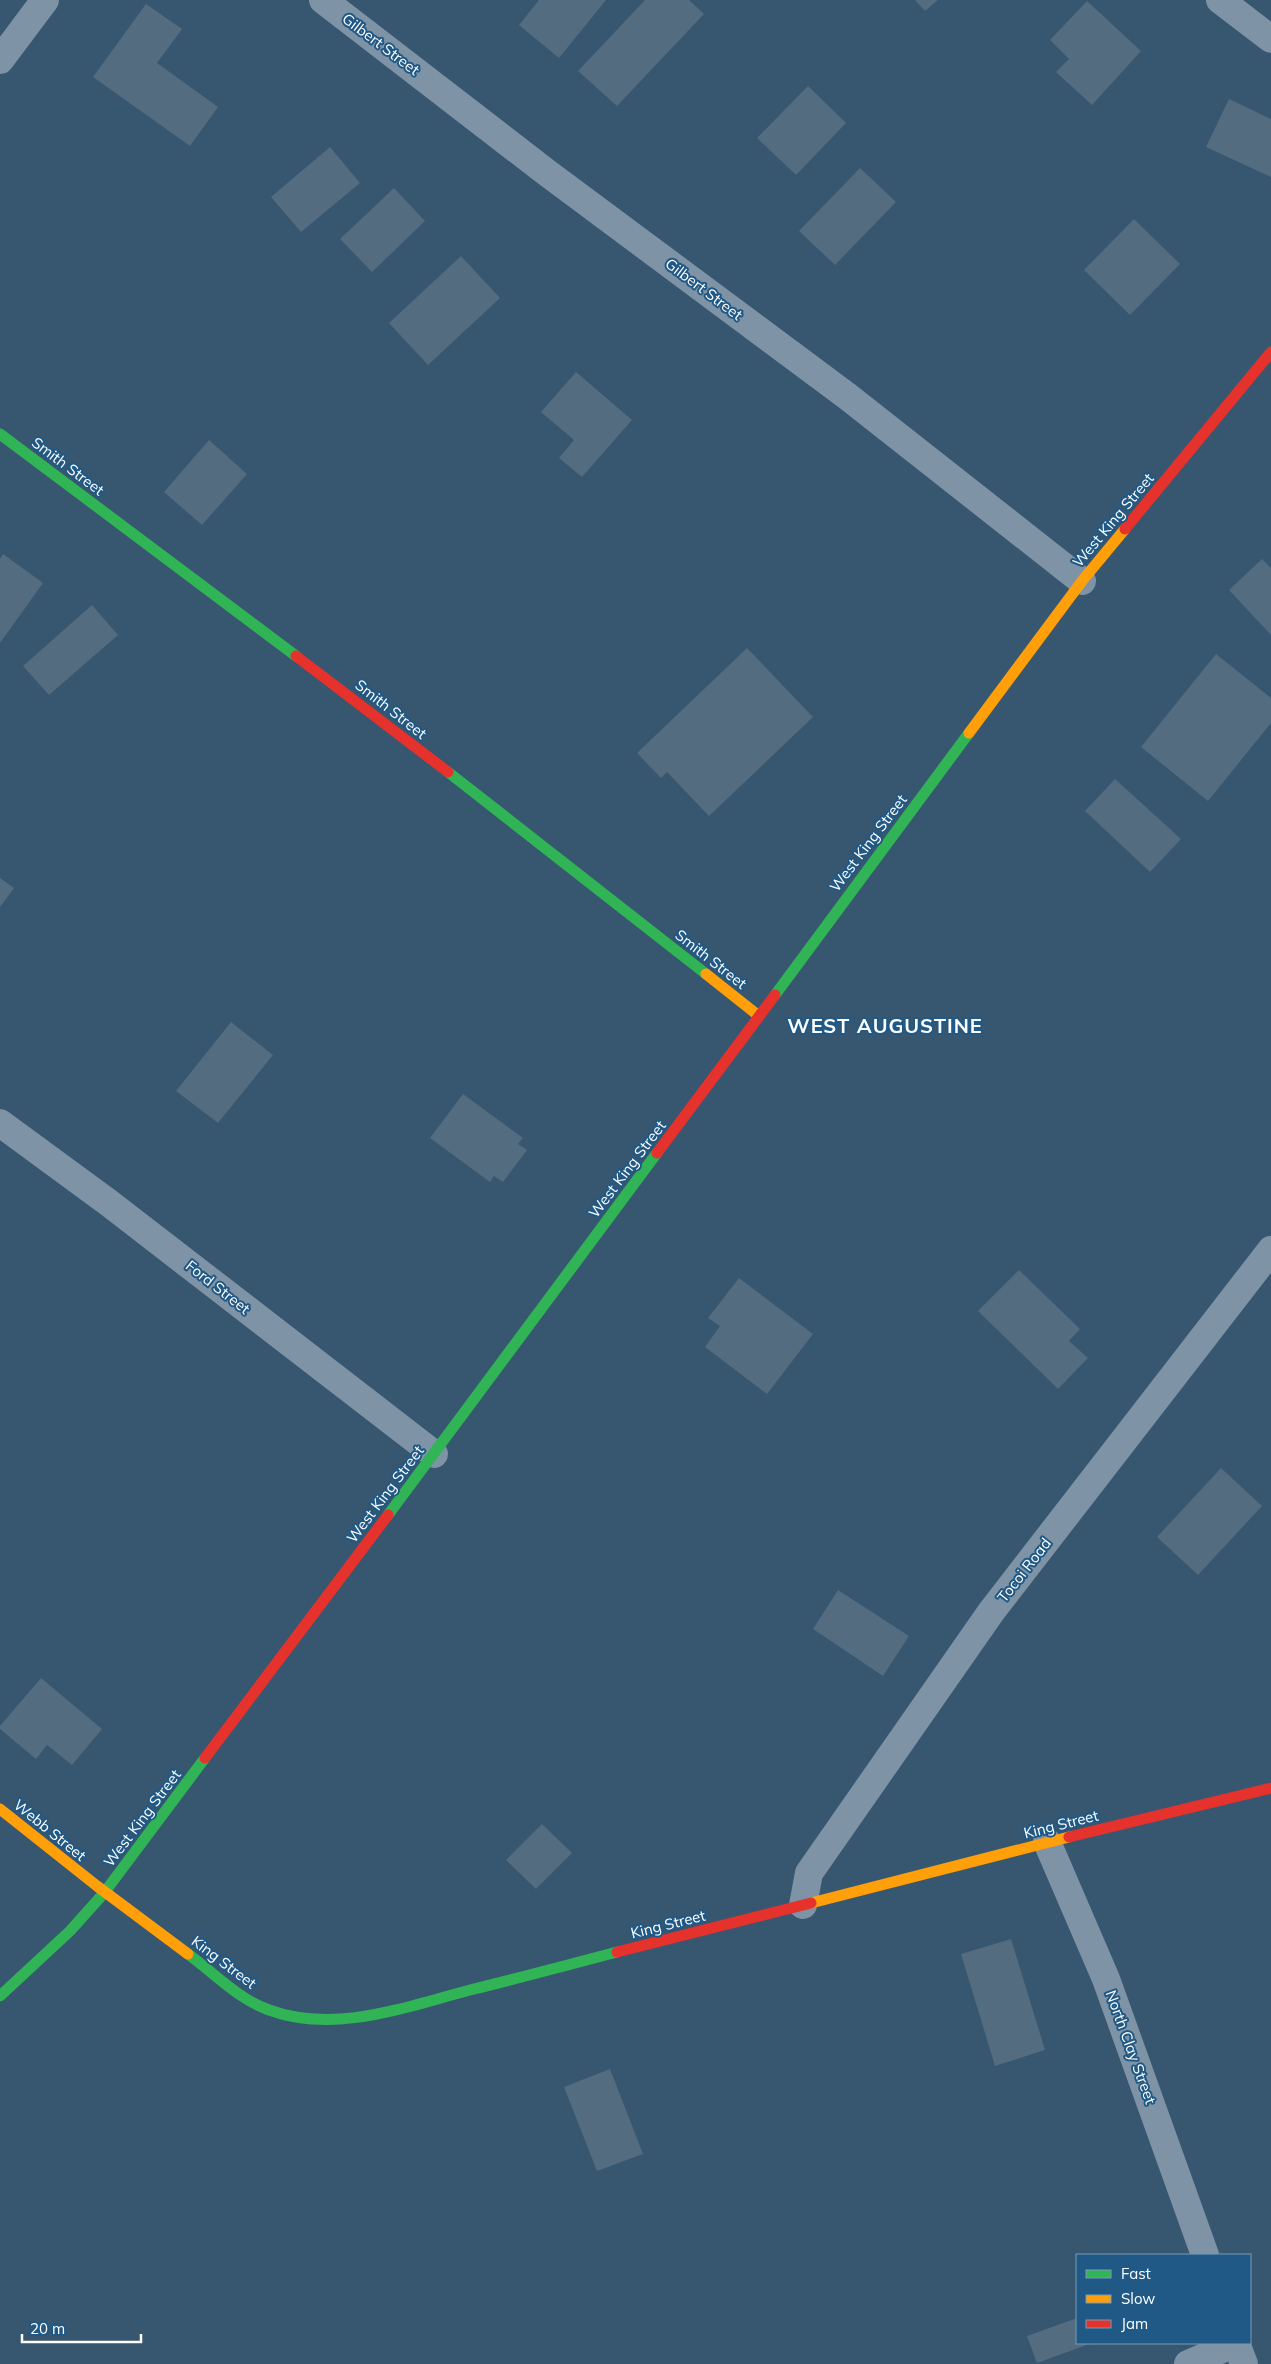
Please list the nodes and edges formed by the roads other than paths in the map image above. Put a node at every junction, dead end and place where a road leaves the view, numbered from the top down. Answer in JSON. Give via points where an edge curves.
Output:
{"nodes":[{"id":1,"x":45,"y":0,"type":"edge"},
{"id":2,"x":323,"y":0,"type":"edge"},
{"id":3,"x":1220,"y":0,"type":"edge"},
{"id":4,"x":1246,"y":0,"type":"edge"},
{"id":5,"x":1271,"y":38,"type":"edge"},
{"id":6,"x":0,"y":60,"type":"edge"},
{"id":7,"x":1271,"y":352,"type":"edge"},
{"id":8,"x":0,"y":434,"type":"edge"},
{"id":9,"x":1082,"y":581,"type":"junction"},
{"id":10,"x":759,"y":1016,"type":"junction"},
{"id":11,"x":0,"y":1123,"type":"edge"},
{"id":12,"x":1271,"y":1250,"type":"edge"},
{"id":13,"x":434,"y":1454,"type":"junction"},
{"id":14,"x":1271,"y":1788,"type":"edge"},
{"id":15,"x":0,"y":1809,"type":"edge"},
{"id":16,"x":1047,"y":1842,"type":"junction"},
{"id":17,"x":104,"y":1893,"type":"junction"},
{"id":18,"x":803,"y":1905,"type":"junction"},
{"id":19,"x":0,"y":1996,"type":"edge"},
{"id":20,"x":1205,"y":2254,"type":"edge"},
{"id":21,"x":1234,"y":2344,"type":"edge"},
{"id":22,"x":1236,"y":2344,"type":"edge"},
{"id":23,"x":1188,"y":2364,"type":"edge"},
{"id":24,"x":1244,"y":2364,"type":"edge"}],
"edges":[{"from":1,"to":6,"type":"street"},
{"from":2,"to":9,"type":"street","name":"Gilbert Street","via":[[554,178],[847,396]]},
{"from":3,"to":5,"type":"street"},
{"from":4,"to":5,"type":"street"},
{"from":7,"to":9,"type":"street","name":"West King Street"},
{"from":8,"to":10,"type":"street","name":"Smith Street","via":[[381,720]]},
{"from":9,"to":10,"type":"street","name":"West King Street"},
{"from":10,"to":13,"type":"street","name":"West King Street"},
{"from":11,"to":13,"type":"street","name":"Ford Street"},
{"from":12,"to":18,"type":"street","name":"Tocoi Road","via":[[991,1612],[809,1873]]},
{"from":13,"to":17,"type":"street","name":"West King Street"},
{"from":14,"to":16,"type":"street","name":"King Street"},
{"from":15,"to":17,"type":"street","name":"Webb Street"},
{"from":16,"to":18,"type":"street","name":"King Street"},
{"from":16,"to":20,"type":"street","name":"North Clay Street","via":[[1106,1979]]},
{"from":17,"to":18,"type":"street","name":"King Street","via":[[206,1967],[234,1992],[276,2012],[303,2020],[340,2022]]},
{"from":17,"to":19,"type":"street","name":"West King Street","via":[[70,1931]]},
{"from":21,"to":23,"type":"street"},
{"from":22,"to":24,"type":"street"}]}
